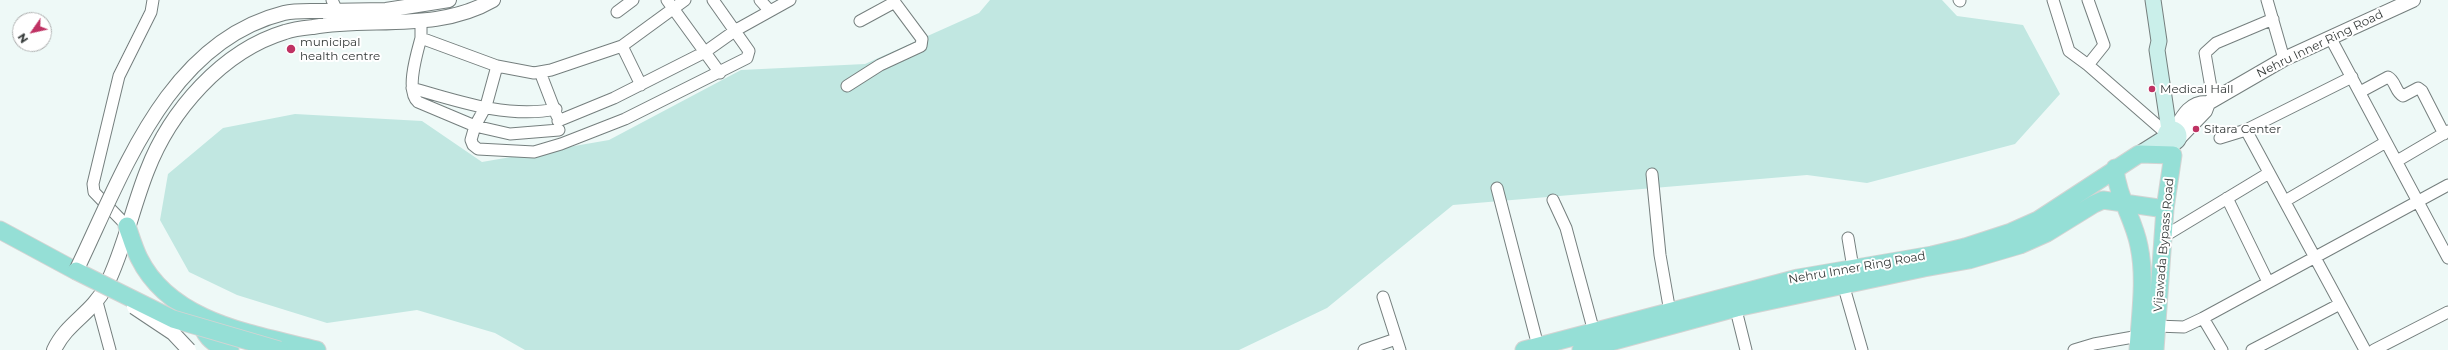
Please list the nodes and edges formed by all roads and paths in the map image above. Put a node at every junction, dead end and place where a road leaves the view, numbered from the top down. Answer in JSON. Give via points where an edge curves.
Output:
{"nodes":[{"id":1,"x":154,"y":0,"type":"edge"},
{"id":2,"x":449,"y":0,"type":"edge"},
{"id":3,"x":493,"y":0,"type":"edge"},
{"id":4,"x":633,"y":0,"type":"edge"},
{"id":5,"x":685,"y":0,"type":"edge"},
{"id":6,"x":713,"y":0,"type":"edge"},
{"id":7,"x":760,"y":0,"type":"edge"},
{"id":8,"x":790,"y":0,"type":"edge"},
{"id":9,"x":2053,"y":0,"type":"edge"},
{"id":10,"x":2088,"y":0,"type":"edge"},
{"id":11,"x":2153,"y":0,"type":"edge"},
{"id":12,"x":2267,"y":0,"type":"edge"},
{"id":13,"x":2413,"y":0,"type":"edge"},
{"id":14,"x":894,"y":1,"type":"edge"},
{"id":15,"x":670,"y":4,"type":"edge"},
{"id":16,"x":330,"y":7,"type":"edge"},
{"id":17,"x":769,"y":10,"type":"junction"},
{"id":18,"x":617,"y":12,"type":"dead end"},
{"id":19,"x":2273,"y":19,"type":"junction"},
{"id":20,"x":421,"y":20,"type":"junction"},
{"id":21,"x":860,"y":21,"type":"dead end"},
{"id":22,"x":736,"y":30,"type":"junction"},
{"id":23,"x":2330,"y":37,"type":"junction"},
{"id":24,"x":421,"y":38,"type":"junction"},
{"id":25,"x":622,"y":46,"type":"junction"},
{"id":26,"x":704,"y":52,"type":"junction"},
{"id":27,"x":2284,"y":59,"type":"junction"},
{"id":28,"x":2088,"y":65,"type":"junction"},
{"id":29,"x":497,"y":66,"type":"junction"},
{"id":30,"x":540,"y":72,"type":"junction"},
{"id":31,"x":720,"y":73,"type":"junction"},
{"id":32,"x":2352,"y":77,"type":"junction"},
{"id":33,"x":641,"y":85,"type":"junction"},
{"id":34,"x":847,"y":86,"type":"dead end"},
{"id":35,"x":412,"y":88,"type":"junction"},
{"id":36,"x":2360,"y":92,"type":"junction"},
{"id":37,"x":2210,"y":101,"type":"junction"},
{"id":38,"x":486,"y":106,"type":"junction"},
{"id":39,"x":556,"y":109,"type":"junction"},
{"id":40,"x":475,"y":126,"type":"junction"},
{"id":41,"x":558,"y":126,"type":"junction"},
{"id":42,"x":2246,"y":130,"type":"junction"},
{"id":43,"x":2446,"y":133,"type":"edge"},
{"id":44,"x":2172,"y":138,"type":"junction"},
{"id":45,"x":2220,"y":138,"type":"dead end"},
{"id":46,"x":2386,"y":142,"type":"junction"},
{"id":47,"x":561,"y":144,"type":"junction"},
{"id":48,"x":2397,"y":161,"type":"junction"},
{"id":49,"x":2115,"y":168,"type":"junction"},
{"id":50,"x":2269,"y":173,"type":"junction"},
{"id":51,"x":1652,"y":174,"type":"dead end"},
{"id":52,"x":2448,"y":185,"type":"edge"},
{"id":53,"x":1497,"y":188,"type":"dead end"},
{"id":54,"x":2227,"y":198,"type":"junction"},
{"id":55,"x":1553,"y":200,"type":"dead end"},
{"id":56,"x":2285,"y":201,"type":"junction"},
{"id":57,"x":2124,"y":202,"type":"junction"},
{"id":58,"x":2419,"y":202,"type":"junction"},
{"id":59,"x":2165,"y":208,"type":"junction"},
{"id":60,"x":127,"y":226,"type":"junction"},
{"id":61,"x":0,"y":230,"type":"edge"},
{"id":62,"x":2163,"y":237,"type":"junction"},
{"id":63,"x":1848,"y":238,"type":"dead end"},
{"id":64,"x":2444,"y":240,"type":"edge"},
{"id":65,"x":2314,"y":256,"type":"junction"},
{"id":66,"x":2448,"y":258,"type":"edge"},
{"id":67,"x":1853,"y":268,"type":"junction"},
{"id":68,"x":78,"y":272,"type":"junction"},
{"id":69,"x":2268,"y":282,"type":"junction"},
{"id":70,"x":1843,"y":284,"type":"junction"},
{"id":71,"x":1383,"y":297,"type":"dead end"},
{"id":72,"x":97,"y":302,"type":"junction"},
{"id":73,"x":1734,"y":302,"type":"junction"},
{"id":74,"x":2340,"y":304,"type":"junction"},
{"id":75,"x":1670,"y":312,"type":"junction"},
{"id":76,"x":2448,"y":312,"type":"edge"},
{"id":77,"x":199,"y":314,"type":"junction"},
{"id":78,"x":2203,"y":318,"type":"junction"},
{"id":79,"x":2156,"y":326,"type":"junction"},
{"id":80,"x":1594,"y":332,"type":"junction"},
{"id":81,"x":1396,"y":339,"type":"junction"},
{"id":82,"x":2139,"y":343,"type":"edge"},
{"id":83,"x":1608,"y":347,"type":"edge"},
{"id":84,"x":1531,"y":348,"type":"edge"},
{"id":85,"x":54,"y":350,"type":"edge"},
{"id":86,"x":110,"y":350,"type":"edge"},
{"id":87,"x":189,"y":350,"type":"edge"},
{"id":88,"x":230,"y":350,"type":"edge"},
{"id":89,"x":279,"y":350,"type":"edge"},
{"id":90,"x":317,"y":350,"type":"edge"},
{"id":91,"x":1364,"y":350,"type":"edge"},
{"id":92,"x":1400,"y":350,"type":"edge"},
{"id":93,"x":1581,"y":350,"type":"edge"},
{"id":94,"x":1746,"y":350,"type":"edge"},
{"id":95,"x":1862,"y":350,"type":"edge"},
{"id":96,"x":2074,"y":350,"type":"edge"},
{"id":97,"x":2155,"y":350,"type":"edge"},
{"id":98,"x":2222,"y":350,"type":"edge"},
{"id":99,"x":2252,"y":350,"type":"edge"},
{"id":100,"x":2365,"y":350,"type":"edge"},
{"id":101,"x":2374,"y":350,"type":"edge"}],
"edges":[{"from":1,"to":60,"type":"street","via":[[151,12],[119,76],[93,184],[94,192]]},
{"from":2,"to":16,"type":"street","via":[[386,10]]},
{"from":3,"to":20,"type":"street","via":[[464,12]]},
{"from":4,"to":18,"type":"street"},
{"from":5,"to":15,"type":"street"},
{"from":6,"to":22,"type":"street"},
{"from":7,"to":17,"type":"street"},
{"from":8,"to":17,"type":"street"},
{"from":9,"to":28,"type":"street","via":[[2069,50]]},
{"from":10,"to":28,"type":"street","via":[[2104,45]]},
{"from":11,"to":44,"type":"main road","name":"Vijawada Bypass Road","via":[[2159,41],[2157,50]]},
{"from":12,"to":19,"type":"street"},
{"from":13,"to":23,"type":"street","name":"Nehru Inner Ring Road"},
{"from":14,"to":21,"type":"street"},
{"from":14,"to":34,"type":"street","via":[[922,39],[921,46],[880,65]]},
{"from":15,"to":25,"type":"street"},
{"from":15,"to":26,"type":"street"},
{"from":16,"to":68,"type":"street","bridge":true,"via":[[285,13],[252,24],[193,64],[169,92],[137,146]]},
{"from":17,"to":22,"type":"street"},
{"from":19,"to":27,"type":"street"},
{"from":19,"to":37,"type":"street","via":[[2216,43],[2205,53]]},
{"from":20,"to":24,"type":"street"},
{"from":20,"to":60,"type":"street","via":[[332,24],[285,32],[252,46],[226,64],[180,111],[160,141]]},
{"from":22,"to":26,"type":"street"},
{"from":22,"to":31,"type":"street","via":[[749,54],[747,58]]},
{"from":23,"to":27,"type":"street","name":"Nehru Inner Ring Road"},
{"from":23,"to":32,"type":"street"},
{"from":24,"to":29,"type":"street"},
{"from":24,"to":35,"type":"street","via":[[414,65]]},
{"from":25,"to":30,"type":"street"},
{"from":25,"to":33,"type":"street"},
{"from":26,"to":31,"type":"street"},
{"from":26,"to":33,"type":"street"},
{"from":27,"to":37,"type":"street","name":"Nehru Inner Ring Road"},
{"from":28,"to":44,"type":"street"},
{"from":29,"to":30,"type":"street"},
{"from":29,"to":38,"type":"street"},
{"from":30,"to":39,"type":"street"},
{"from":31,"to":47,"type":"street","via":[[625,119]]},
{"from":32,"to":36,"type":"street"},
{"from":32,"to":42,"type":"street"},
{"from":33,"to":41,"type":"street"},
{"from":35,"to":38,"type":"street","via":[[474,106]]},
{"from":35,"to":40,"type":"street","via":[[414,99],[418,102]]},
{"from":36,"to":43,"type":"street","via":[[2388,77],[2403,96],[2418,88]]},
{"from":36,"to":46,"type":"street"},
{"from":37,"to":44,"type":"street","name":"Nehru Inner Ring Road","via":[[2186,110]]},
{"from":38,"to":39,"type":"street","via":[[537,113]]},
{"from":38,"to":40,"type":"street"},
{"from":39,"to":41,"type":"street"},
{"from":40,"to":41,"type":"street","via":[[510,134]]},
{"from":40,"to":47,"type":"street","via":[[471,140],[478,149],[534,152]]},
{"from":41,"to":47,"type":"street"},
{"from":42,"to":45,"type":"street"},
{"from":42,"to":50,"type":"street"},
{"from":43,"to":48,"type":"street"},
{"from":44,"to":49,"type":"main road","name":"Nehru Inner Ring Road"},
{"from":44,"to":59,"type":"main road","name":"Vijawada Bypass Road"},
{"from":46,"to":48,"type":"street"},
{"from":46,"to":56,"type":"street"},
{"from":48,"to":58,"type":"street"},
{"from":49,"to":57,"type":"main road","name":"Vijawada Bypass Road","via":[[2116,184]]},
{"from":49,"to":67,"type":"main road","name":"Nehru Inner Ring Road","via":[[2062,205],[2011,232],[1932,255]]},
{"from":50,"to":54,"type":"street"},
{"from":50,"to":56,"type":"street"},
{"from":51,"to":75,"type":"street","via":[[1660,255]]},
{"from":52,"to":58,"type":"street"},
{"from":53,"to":84,"type":"street"},
{"from":54,"to":62,"type":"street"},
{"from":54,"to":69,"type":"street"},
{"from":55,"to":80,"type":"street","via":[[1566,228]]},
{"from":56,"to":65,"type":"street"},
{"from":57,"to":59,"type":"main road","name":"Nehru Inner Ring Road"},
{"from":57,"to":70,"type":"main road","name":"Nehru Inner Ring Road","via":[[2103,200],[2047,233],[2020,245],[1984,256]]},
{"from":57,"to":82,"type":"main road","name":"Vijawada Bypass Road","via":[[2134,228],[2142,270]]},
{"from":58,"to":64,"type":"street"},
{"from":58,"to":65,"type":"street"},
{"from":59,"to":62,"type":"main road","name":"Vijawada Bypass Road"},
{"from":60,"to":72,"type":"street","via":[[107,285]]},
{"from":60,"to":77,"type":"main road","via":[[139,258],[153,278],[170,295]]},
{"from":61,"to":68,"type":"main road"},
{"from":62,"to":79,"type":"main road","name":"Vijawada Bypass Road"},
{"from":63,"to":67,"type":"street"},
{"from":64,"to":66,"type":"street"},
{"from":65,"to":69,"type":"street"},
{"from":65,"to":74,"type":"street"},
{"from":67,"to":73,"type":"main road","name":"Nehru Inner Ring Road","via":[[1798,278]]},
{"from":68,"to":87,"type":"street","bridge":true,"via":[[163,326]]},
{"from":68,"to":89,"type":"main road","bridge":true,"via":[[173,319]]},
{"from":69,"to":78,"type":"street"},
{"from":70,"to":73,"type":"main road","name":"Nehru Inner Ring Road"},
{"from":70,"to":95,"type":"street"},
{"from":71,"to":81,"type":"street"},
{"from":72,"to":85,"type":"street","via":[[64,331]]},
{"from":72,"to":86,"type":"street"},
{"from":73,"to":75,"type":"main road","name":"Nehru Inner Ring Road"},
{"from":73,"to":83,"type":"main road","name":"Nehru Inner Ring Road"},
{"from":73,"to":94,"type":"street"},
{"from":74,"to":99,"type":"street"},
{"from":74,"to":100,"type":"street"},
{"from":75,"to":80,"type":"main road","name":"Nehru Inner Ring Road"},
{"from":76,"to":101,"type":"street"},
{"from":77,"to":88,"type":"main road","via":[[207,338]]},
{"from":77,"to":90,"type":"main road","via":[[221,325]]},
{"from":78,"to":79,"type":"street","via":[[2184,327]]},
{"from":78,"to":98,"type":"street"},
{"from":79,"to":97,"type":"main road","name":"Vijawada Bypass Road"},
{"from":80,"to":84,"type":"main road","name":"Nehru Inner Ring Road"},
{"from":81,"to":91,"type":"street"},
{"from":81,"to":92,"type":"street"},
{"from":82,"to":96,"type":"street","via":[[2094,344]]},
{"from":83,"to":93,"type":"main road","name":"Nehru Inner Ring Road"}]}
